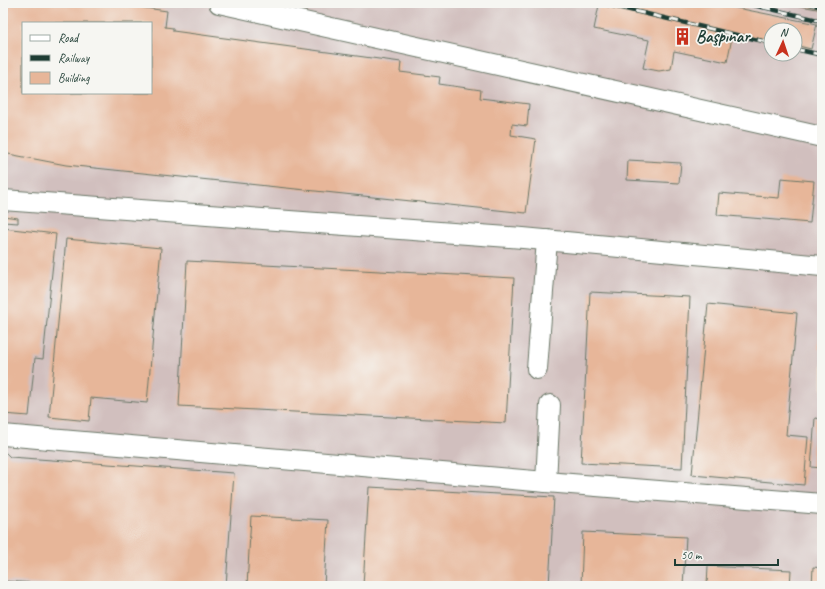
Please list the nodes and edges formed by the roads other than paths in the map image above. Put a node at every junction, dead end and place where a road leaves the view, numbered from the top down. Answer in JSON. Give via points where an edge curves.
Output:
{"nodes":[{"id":1,"x":219,"y":3,"type":"edge"},
{"id":2,"x":822,"y":137,"type":"edge"},
{"id":3,"x":3,"y":200,"type":"edge"},
{"id":4,"x":547,"y":240,"type":"junction"},
{"id":5,"x":822,"y":266,"type":"edge"},
{"id":6,"x":537,"y":369,"type":"dead end"},
{"id":7,"x":550,"y":405,"type":"dead end"},
{"id":8,"x":3,"y":435,"type":"edge"},
{"id":9,"x":546,"y":482,"type":"junction"},
{"id":10,"x":822,"y":504,"type":"edge"}],
"edges":[{"from":1,"to":2,"type":"street"},
{"from":3,"to":4,"type":"street"},
{"from":4,"to":5,"type":"street"},
{"from":4,"to":6,"type":"street"},
{"from":7,"to":9,"type":"street"},
{"from":8,"to":9,"type":"street"},
{"from":9,"to":10,"type":"street"}]}
